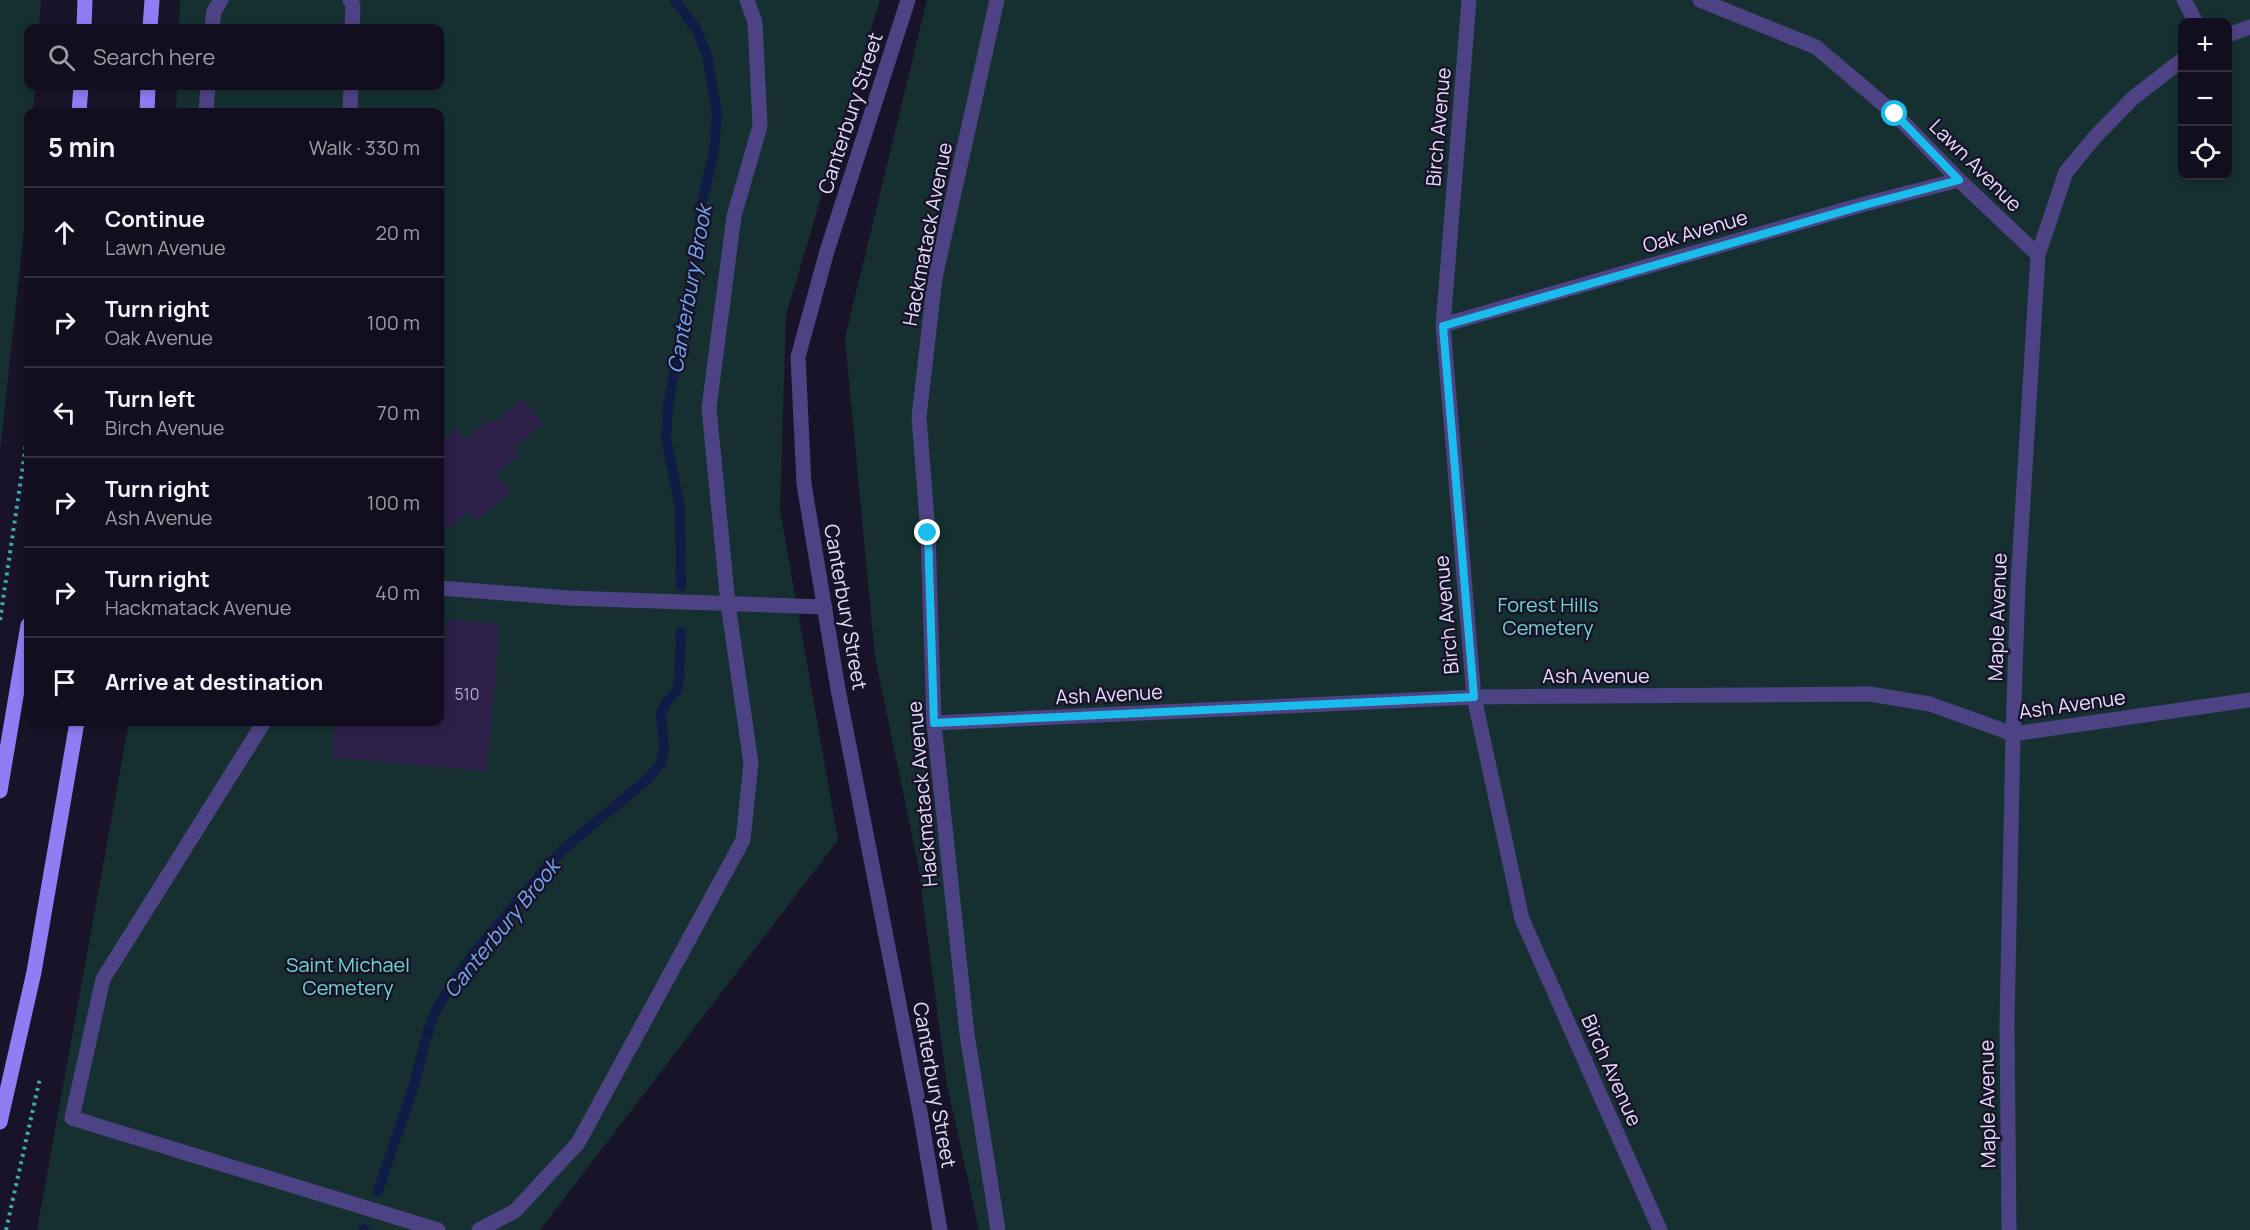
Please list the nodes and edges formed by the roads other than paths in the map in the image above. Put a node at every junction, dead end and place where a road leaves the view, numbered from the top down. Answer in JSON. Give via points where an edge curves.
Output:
{"nodes":[{"id":1,"x":85,"y":0,"type":"edge"},
{"id":2,"x":152,"y":0,"type":"edge"},
{"id":3,"x":221,"y":0,"type":"edge"},
{"id":4,"x":350,"y":0,"type":"edge"},
{"id":5,"x":747,"y":0,"type":"edge"},
{"id":6,"x":908,"y":0,"type":"edge"},
{"id":7,"x":997,"y":0,"type":"edge"},
{"id":8,"x":1469,"y":0,"type":"edge"},
{"id":9,"x":1700,"y":0,"type":"edge"},
{"id":10,"x":2184,"y":0,"type":"edge"},
{"id":11,"x":2194,"y":18,"type":"edge"},
{"id":12,"x":84,"y":24,"type":"edge"},
{"id":13,"x":150,"y":24,"type":"edge"},
{"id":14,"x":212,"y":24,"type":"edge"},
{"id":15,"x":352,"y":24,"type":"edge"},
{"id":16,"x":2250,"y":27,"type":"edge"},
{"id":17,"x":2232,"y":34,"type":"edge"},
{"id":18,"x":2178,"y":63,"type":"edge"},
{"id":19,"x":81,"y":90,"type":"edge"},
{"id":20,"x":148,"y":90,"type":"edge"},
{"id":21,"x":208,"y":90,"type":"edge"},
{"id":22,"x":351,"y":90,"type":"edge"},
{"id":23,"x":80,"y":108,"type":"edge"},
{"id":24,"x":147,"y":108,"type":"edge"},
{"id":25,"x":206,"y":108,"type":"edge"},
{"id":26,"x":350,"y":108,"type":"edge"},
{"id":27,"x":1959,"y":180,"type":"junction"},
{"id":28,"x":2038,"y":255,"type":"junction"},
{"id":29,"x":1443,"y":326,"type":"junction"},
{"id":30,"x":444,"y":588,"type":"edge"},
{"id":31,"x":728,"y":604,"type":"junction"},
{"id":32,"x":825,"y":607,"type":"junction"},
{"id":33,"x":24,"y":649,"type":"edge"},
{"id":34,"x":1474,"y":697,"type":"junction"},
{"id":35,"x":2250,"y":700,"type":"edge"},
{"id":36,"x":934,"y":723,"type":"junction"},
{"id":37,"x":76,"y":726,"type":"edge"},
{"id":38,"x":261,"y":726,"type":"edge"},
{"id":39,"x":2013,"y":734,"type":"junction"},
{"id":40,"x":0,"y":791,"type":"edge"},
{"id":41,"x":0,"y":1122,"type":"edge"},
{"id":42,"x":438,"y":1230,"type":"edge"},
{"id":43,"x":479,"y":1230,"type":"edge"},
{"id":44,"x":940,"y":1230,"type":"edge"},
{"id":45,"x":998,"y":1230,"type":"edge"},
{"id":46,"x":1660,"y":1230,"type":"edge"},
{"id":47,"x":2009,"y":1230,"type":"edge"}],
"edges":[{"from":1,"to":12,"type":"main road"},
{"from":2,"to":13,"type":"main road"},
{"from":3,"to":14,"type":"street"},
{"from":4,"to":15,"type":"street"},
{"from":5,"to":31,"type":"street","via":[[755,22],[760,126],[734,216],[709,408]]},
{"from":6,"to":32,"type":"street","name":"Canterbury Street","via":[[827,251],[798,357],[804,484]]},
{"from":7,"to":36,"type":"street","name":"Hackmatack Avenue","via":[[935,278],[919,417],[928,533]]},
{"from":8,"to":29,"type":"street","name":"Birch Avenue"},
{"from":9,"to":27,"type":"street","name":"Lawn Avenue","via":[[1816,47],[1895,114]]},
{"from":10,"to":11,"type":"street"},
{"from":16,"to":17,"type":"street"},
{"from":18,"to":28,"type":"street","name":"Maple Avenue","via":[[2133,98],[2066,172]]},
{"from":19,"to":23,"type":"main road"},
{"from":20,"to":24,"type":"main road"},
{"from":21,"to":25,"type":"street"},
{"from":22,"to":26,"type":"street"},
{"from":27,"to":28,"type":"street","name":"Lawn Avenue"},
{"from":27,"to":29,"type":"street","name":"Oak Avenue"},
{"from":28,"to":39,"type":"street","name":"Maple Avenue"},
{"from":29,"to":34,"type":"street","name":"Birch Avenue"},
{"from":30,"to":31,"type":"street"},
{"from":31,"to":32,"type":"street"},
{"from":31,"to":43,"type":"street","via":[[751,763],[743,840],[579,1143],[515,1210]]},
{"from":32,"to":44,"type":"street","name":"Canterbury Street"},
{"from":33,"to":40,"type":"main road"},
{"from":34,"to":36,"type":"street","name":"Ash Avenue"},
{"from":34,"to":39,"type":"street","name":"Ash Avenue","via":[[1870,694],[1930,704]]},
{"from":34,"to":46,"type":"street","name":"Birch Avenue","via":[[1522,919]]},
{"from":35,"to":39,"type":"street","name":"Ash Avenue"},
{"from":36,"to":45,"type":"street","name":"Hackmatack Avenue","via":[[967,1034]]},
{"from":37,"to":41,"type":"main road","via":[[34,972]]},
{"from":38,"to":42,"type":"street","via":[[103,979],[72,1118]]},
{"from":39,"to":47,"type":"street","name":"Maple Avenue","via":[[2007,1024]]}]}
